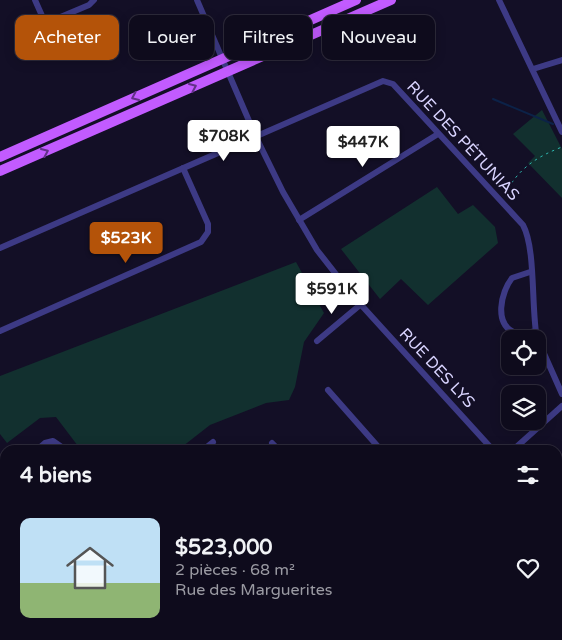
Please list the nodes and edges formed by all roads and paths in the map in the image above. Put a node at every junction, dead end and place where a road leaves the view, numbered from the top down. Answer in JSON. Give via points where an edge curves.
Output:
{"nodes":[{"id":1,"x":35,"y":0,"type":"edge"},
{"id":2,"x":94,"y":0,"type":"edge"},
{"id":3,"x":197,"y":0,"type":"edge"},
{"id":4,"x":356,"y":0,"type":"edge"},
{"id":5,"x":391,"y":0,"type":"edge"},
{"id":6,"x":499,"y":0,"type":"edge"},
{"id":7,"x":222,"y":58,"type":"junction"},
{"id":8,"x":562,"y":60,"type":"edge"},
{"id":9,"x":532,"y":69,"type":"junction"},
{"id":10,"x":228,"y":71,"type":"junction"},
{"id":11,"x":562,"y":132,"type":"edge"},
{"id":12,"x":438,"y":134,"type":"junction"},
{"id":13,"x":256,"y":137,"type":"junction"},
{"id":14,"x":562,"y":147,"type":"edge"},
{"id":15,"x":0,"y":157,"type":"edge"},
{"id":16,"x":183,"y":168,"type":"junction"},
{"id":17,"x":0,"y":172,"type":"edge"},
{"id":18,"x":501,"y":202,"type":"junction"},
{"id":19,"x":299,"y":220,"type":"junction"},
{"id":20,"x":0,"y":248,"type":"edge"},
{"id":21,"x":530,"y":272,"type":"junction"},
{"id":22,"x":360,"y":305,"type":"junction"},
{"id":23,"x":511,"y":330,"type":"edge"},
{"id":24,"x":536,"y":330,"type":"edge"},
{"id":25,"x":0,"y":331,"type":"edge"},
{"id":26,"x":317,"y":341,"type":"dead end"},
{"id":27,"x":546,"y":359,"type":"edge"},
{"id":28,"x":328,"y":390,"type":"dead end"},
{"id":29,"x":562,"y":394,"type":"edge"},
{"id":30,"x":562,"y":406,"type":"edge"},
{"id":31,"x":213,"y":442,"type":"dead end"},
{"id":32,"x":272,"y":442,"type":"dead end"},
{"id":33,"x":42,"y":445,"type":"edge"},
{"id":34,"x":59,"y":445,"type":"edge"},
{"id":35,"x":210,"y":445,"type":"edge"},
{"id":36,"x":275,"y":445,"type":"edge"},
{"id":37,"x":377,"y":445,"type":"edge"},
{"id":38,"x":488,"y":445,"type":"edge"},
{"id":39,"x":519,"y":445,"type":"edge"}],
"edges":[{"from":1,"to":2,"type":"street","via":[[43,18],[51,21]]},
{"from":3,"to":7,"type":"street","name":"RUE DES LYS"},
{"from":4,"to":7,"type":"main road"},
{"from":5,"to":10,"type":"main road"},
{"from":6,"to":9,"type":"street"},
{"from":7,"to":10,"type":"street","name":"RUE DES LYS"},
{"from":7,"to":15,"type":"main road","one_way":true},
{"from":8,"to":9,"type":"street"},
{"from":9,"to":11,"type":"street"},
{"from":10,"to":13,"type":"street","name":"RUE DES LYS"},
{"from":17,"to":10,"type":"main road","one_way":true},
{"from":12,"to":13,"type":"street","name":"RUE DES PÉTUNIAS","via":[[393,84],[383,81]]},
{"from":12,"to":18,"type":"street","name":"RUE DES PÉTUNIAS"},
{"from":12,"to":19,"type":"street"},
{"from":13,"to":16,"type":"street","name":"RUE DES PÉTUNIAS"},
{"from":13,"to":19,"type":"street","name":"RUE DES LYS"},
{"from":14,"to":18,"type":"path","via":[[536,158],[511,183]]},
{"from":16,"to":20,"type":"street","name":"RUE DES PÉTUNIAS"},
{"from":16,"to":25,"type":"street","via":[[208,224],[208,232],[200,242]]},
{"from":18,"to":21,"type":"street","name":"RUE DES PÉTUNIAS","via":[[526,230]]},
{"from":19,"to":22,"type":"street","name":"RUE DES LYS","via":[[333,273]]},
{"from":21,"to":23,"type":"street","via":[[512,278],[506,286],[502,318]]},
{"from":21,"to":24,"type":"street","name":"RUE DES PÉTUNIAS"},
{"from":22,"to":26,"type":"street"},
{"from":22,"to":38,"type":"street","name":"RUE DES LYS"},
{"from":27,"to":29,"type":"street","name":"RUE DES PÉTUNIAS"},
{"from":28,"to":37,"type":"street"},
{"from":30,"to":39,"type":"street"},
{"from":31,"to":35,"type":"street"},
{"from":32,"to":36,"type":"street"},
{"from":33,"to":34,"type":"street","via":[[53,441]]}]}
